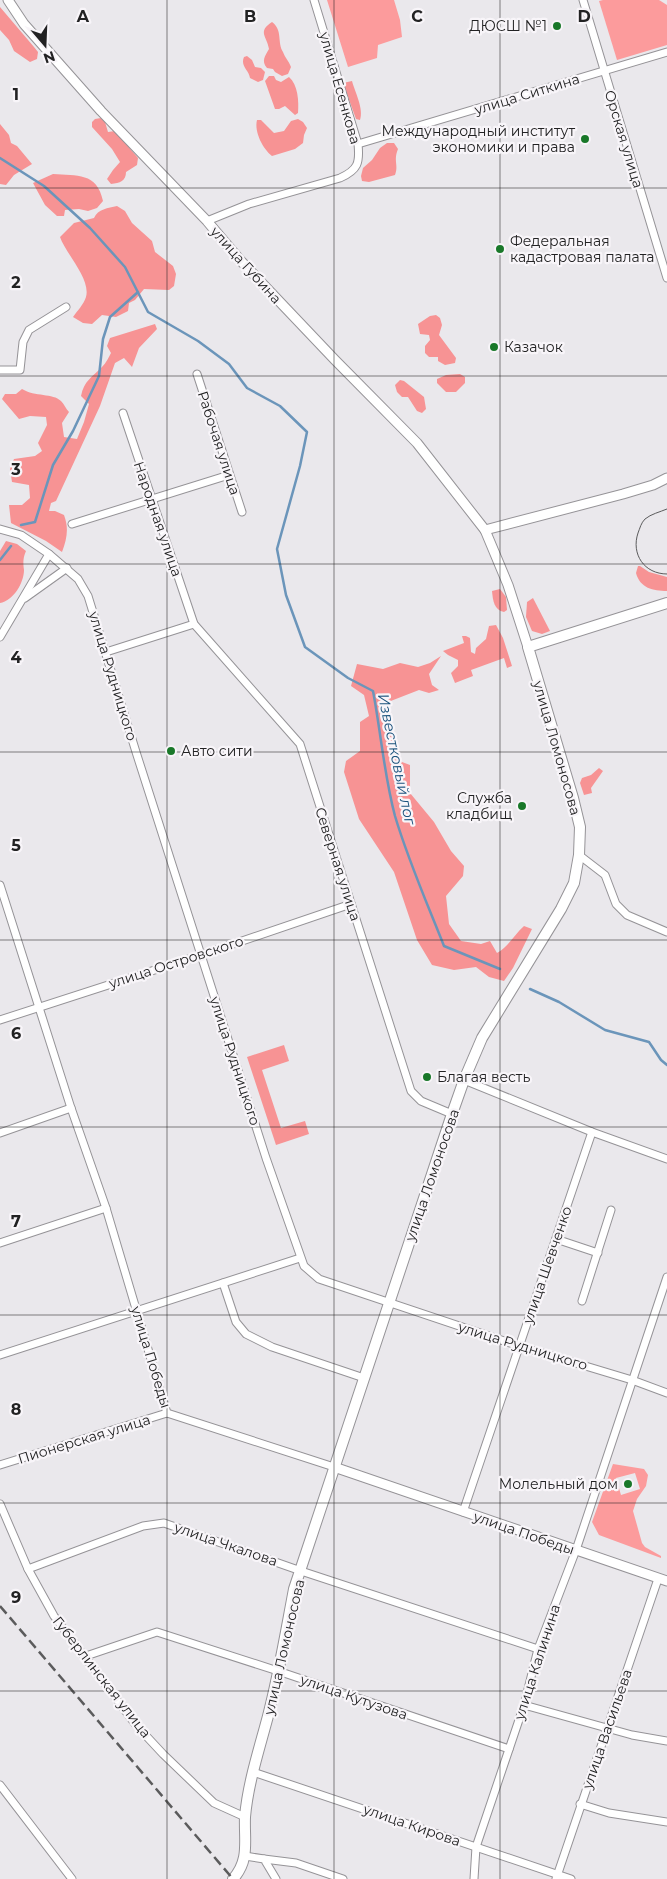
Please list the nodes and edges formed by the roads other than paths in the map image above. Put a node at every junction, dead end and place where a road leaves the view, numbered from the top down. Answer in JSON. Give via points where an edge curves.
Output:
{"nodes":[{"id":1,"x":8,"y":0,"type":"edge"},
{"id":2,"x":314,"y":0,"type":"edge"},
{"id":3,"x":582,"y":0,"type":"edge"},
{"id":4,"x":667,"y":52,"type":"edge"},
{"id":5,"x":603,"y":71,"type":"junction"},
{"id":6,"x":358,"y":144,"type":"junction"},
{"id":7,"x":207,"y":221,"type":"junction"},
{"id":8,"x":667,"y":278,"type":"edge"},
{"id":9,"x":66,"y":306,"type":"dead end"},
{"id":10,"x":0,"y":370,"type":"edge"},
{"id":11,"x":197,"y":374,"type":"dead end"},
{"id":12,"x":123,"y":413,"type":"dead end"},
{"id":13,"x":229,"y":475,"type":"junction"},
{"id":14,"x":667,"y":478,"type":"edge"},
{"id":15,"x":151,"y":499,"type":"junction"},
{"id":16,"x":242,"y":512,"type":"dead end"},
{"id":17,"x":72,"y":524,"type":"dead end"},
{"id":18,"x":0,"y":529,"type":"edge"},
{"id":19,"x":485,"y":530,"type":"junction"},
{"id":20,"x":49,"y":554,"type":"junction"},
{"id":21,"x":67,"y":568,"type":"junction"},
{"id":22,"x":23,"y":600,"type":"junction"},
{"id":23,"x":667,"y":603,"type":"edge"},
{"id":24,"x":194,"y":624,"type":"junction"},
{"id":25,"x":0,"y":637,"type":"edge"},
{"id":26,"x":528,"y":647,"type":"junction"},
{"id":27,"x":106,"y":652,"type":"junction"},
{"id":28,"x":579,"y":855,"type":"junction"},
{"id":29,"x":0,"y":885,"type":"edge"},
{"id":30,"x":351,"y":904,"type":"junction"},
{"id":31,"x":4,"y":907,"type":"edge"},
{"id":32,"x":667,"y":932,"type":"edge"},
{"id":33,"x":201,"y":955,"type":"junction"},
{"id":34,"x":39,"y":1006,"type":"junction"},
{"id":35,"x":0,"y":1020,"type":"edge"},
{"id":36,"x":464,"y":1080,"type":"junction"},
{"id":37,"x":71,"y":1108,"type":"junction"},
{"id":38,"x":452,"y":1114,"type":"junction"},
{"id":39,"x":592,"y":1132,"type":"junction"},
{"id":40,"x":0,"y":1133,"type":"edge"},
{"id":41,"x":667,"y":1159,"type":"edge"},
{"id":42,"x":106,"y":1208,"type":"junction"},
{"id":43,"x":611,"y":1210,"type":"dead end"},
{"id":44,"x":556,"y":1239,"type":"junction"},
{"id":45,"x":0,"y":1242,"type":"edge"},
{"id":46,"x":598,"y":1253,"type":"junction"},
{"id":47,"x":300,"y":1258,"type":"junction"},
{"id":48,"x":667,"y":1277,"type":"edge"},
{"id":49,"x":223,"y":1283,"type":"junction"},
{"id":50,"x":582,"y":1301,"type":"dead end"},
{"id":51,"x":389,"y":1303,"type":"junction"},
{"id":52,"x":136,"y":1311,"type":"junction"},
{"id":53,"x":519,"y":1346,"type":"junction"},
{"id":54,"x":0,"y":1355,"type":"edge"},
{"id":55,"x":364,"y":1378,"type":"junction"},
{"id":56,"x":632,"y":1380,"type":"junction"},
{"id":57,"x":667,"y":1393,"type":"edge"},
{"id":58,"x":168,"y":1413,"type":"junction"},
{"id":59,"x":0,"y":1465,"type":"edge"},
{"id":60,"x":334,"y":1467,"type":"junction"},
{"id":61,"x":0,"y":1504,"type":"edge"},
{"id":62,"x":463,"y":1512,"type":"junction"},
{"id":63,"x":576,"y":1550,"type":"junction"},
{"id":64,"x":28,"y":1569,"type":"junction"},
{"id":65,"x":301,"y":1571,"type":"junction"},
{"id":66,"x":663,"y":1580,"type":"edge"},
{"id":67,"x":538,"y":1649,"type":"junction"},
{"id":68,"x":86,"y":1656,"type":"junction"},
{"id":69,"x":278,"y":1671,"type":"junction"},
{"id":70,"x":524,"y":1705,"type":"junction"},
{"id":71,"x":607,"y":1728,"type":"junction"},
{"id":72,"x":667,"y":1741,"type":"edge"},
{"id":73,"x":508,"y":1749,"type":"junction"},
{"id":74,"x":253,"y":1772,"type":"junction"},
{"id":75,"x":0,"y":1785,"type":"edge"},
{"id":76,"x":580,"y":1804,"type":"junction"},
{"id":77,"x":245,"y":1817,"type":"junction"},
{"id":78,"x":667,"y":1822,"type":"edge"},
{"id":79,"x":476,"y":1847,"type":"junction"},
{"id":80,"x":245,"y":1856,"type":"junction"},
{"id":81,"x":264,"y":1859,"type":"junction"},
{"id":82,"x":556,"y":1877,"type":"edge"},
{"id":83,"x":72,"y":1879,"type":"edge"},
{"id":84,"x":233,"y":1879,"type":"edge"},
{"id":85,"x":276,"y":1879,"type":"edge"},
{"id":86,"x":343,"y":1879,"type":"edge"},
{"id":87,"x":474,"y":1879,"type":"edge"},
{"id":88,"x":571,"y":1879,"type":"edge"}],
"edges":[{"from":1,"to":7,"type":"street","name":"улица Губина","via":[[24,24],[101,111]]},
{"from":2,"to":6,"type":"street","name":"улица Есенкова"},
{"from":3,"to":5,"type":"street","name":"Орская улица"},
{"from":4,"to":5,"type":"street","name":"улица Ситкина"},
{"from":5,"to":6,"type":"street","name":"улица Ситкина"},
{"from":5,"to":8,"type":"street","name":"Орская улица"},
{"from":6,"to":7,"type":"street","name":"улица Есенкова","via":[[360,160],[351,172],[340,178],[242,207]]},
{"from":7,"to":19,"type":"street","name":"улица Губина","via":[[240,260],[417,443]]},
{"from":9,"to":10,"type":"street","via":[[29,330],[23,342],[20,370]]},
{"from":11,"to":13,"type":"street","name":"Рабочая улица"},
{"from":12,"to":15,"type":"street","name":"Народная улица"},
{"from":13,"to":15,"type":"street"},
{"from":13,"to":16,"type":"street","name":"Рабочая улица"},
{"from":14,"to":19,"type":"street","via":[[623,494]]},
{"from":15,"to":17,"type":"street"},
{"from":15,"to":24,"type":"street","name":"Народная улица"},
{"from":18,"to":20,"type":"street","name":"улица Рудницкого","via":[[21,535]]},
{"from":19,"to":26,"type":"street","name":"улица Ломоносова","via":[[508,585]]},
{"from":20,"to":21,"type":"street","name":"улица Рудницкого"},
{"from":20,"to":22,"type":"street"},
{"from":21,"to":22,"type":"street"},
{"from":21,"to":27,"type":"street","name":"улица Рудницкого","via":[[88,596]]},
{"from":22,"to":25,"type":"street"},
{"from":23,"to":26,"type":"main road"},
{"from":24,"to":27,"type":"street"},
{"from":24,"to":30,"type":"street","name":"Северная улица","via":[[300,744]]},
{"from":26,"to":28,"type":"main road","name":"улица Ломоносова","via":[[573,798],[580,827]]},
{"from":27,"to":33,"type":"street","name":"улица Рудницкого"},
{"from":28,"to":32,"type":"street","via":[[605,875],[616,904],[627,915]]},
{"from":28,"to":36,"type":"main road","name":"улица Ломоносова","via":[[574,883],[561,909],[482,1038]]},
{"from":29,"to":31,"type":"street","name":"улица Победы"},
{"from":30,"to":33,"type":"street","name":"улица Островского"},
{"from":30,"to":38,"type":"street","name":"Северная улица","via":[[411,1091],[420,1101]]},
{"from":31,"to":34,"type":"street","name":"улица Победы"},
{"from":33,"to":34,"type":"street","name":"улица Островского"},
{"from":33,"to":47,"type":"street","name":"улица Рудницкого"},
{"from":34,"to":35,"type":"street","name":"улица Островского"},
{"from":34,"to":37,"type":"street","name":"улица Победы"},
{"from":36,"to":38,"type":"main road","name":"улица Ломоносова"},
{"from":36,"to":39,"type":"street"},
{"from":37,"to":40,"type":"street"},
{"from":37,"to":42,"type":"street","name":"улица Победы"},
{"from":38,"to":51,"type":"main road","name":"улица Ломоносова"},
{"from":39,"to":41,"type":"street"},
{"from":39,"to":44,"type":"street","name":"улица Шевченко"},
{"from":42,"to":45,"type":"street"},
{"from":42,"to":52,"type":"street","name":"улица Победы"},
{"from":43,"to":46,"type":"street"},
{"from":44,"to":46,"type":"street"},
{"from":44,"to":53,"type":"street","name":"улица Шевченко"},
{"from":46,"to":50,"type":"street"},
{"from":47,"to":49,"type":"street"},
{"from":47,"to":51,"type":"street","name":"улица Рудницкого","via":[[319,1279]]},
{"from":48,"to":56,"type":"street","name":"улица Калинина"},
{"from":49,"to":52,"type":"street"},
{"from":49,"to":55,"type":"street","via":[[236,1322],[246,1334],[272,1347]]},
{"from":51,"to":53,"type":"street","name":"улица Рудницкого"},
{"from":51,"to":55,"type":"main road","name":"улица Ломоносова"},
{"from":52,"to":54,"type":"street"},
{"from":52,"to":58,"type":"street","name":"улица Победы"},
{"from":53,"to":56,"type":"street","name":"улица Рудницкого"},
{"from":53,"to":62,"type":"street","name":"улица Шевченко"},
{"from":55,"to":60,"type":"main road","name":"улица Ломоносова"},
{"from":56,"to":57,"type":"street","name":"улица Рудницкого"},
{"from":56,"to":63,"type":"street","name":"улица Калинина"},
{"from":58,"to":59,"type":"street","name":"Пионерская улица"},
{"from":58,"to":60,"type":"street","name":"улица Победы"},
{"from":60,"to":62,"type":"street","name":"улица Победы"},
{"from":60,"to":65,"type":"main road","name":"улица Ломоносова"},
{"from":61,"to":64,"type":"street","name":"Губерлинская улица"},
{"from":62,"to":63,"type":"street","name":"улица Победы"},
{"from":63,"to":66,"type":"street","name":"улица Победы"},
{"from":63,"to":67,"type":"street","name":"улица Калинина"},
{"from":64,"to":65,"type":"street","name":"улица Чкалова","via":[[143,1526],[164,1523]]},
{"from":64,"to":68,"type":"street","name":"Губерлинская улица","via":[[54,1616]]},
{"from":65,"to":67,"type":"street","name":"улица Чкалова"},
{"from":65,"to":69,"type":"main road","name":"улица Ломоносова","via":[[294,1589]]},
{"from":66,"to":71,"type":"street","name":"улица Васильева"},
{"from":67,"to":70,"type":"street","name":"улица Калинина"},
{"from":68,"to":69,"type":"street","name":"улица Кутузова","via":[[157,1632]]},
{"from":68,"to":77,"type":"street","name":"Губерлинская улица","via":[[136,1725],[163,1754],[214,1803]]},
{"from":69,"to":73,"type":"street","name":"улица Кутузова"},
{"from":69,"to":74,"type":"main road","name":"улица Ломоносова"},
{"from":70,"to":71,"type":"street"},
{"from":70,"to":73,"type":"street","name":"улица Калинина"},
{"from":71,"to":72,"type":"street"},
{"from":71,"to":76,"type":"street","name":"улица Васильева"},
{"from":73,"to":79,"type":"street","name":"улица Калинина"},
{"from":74,"to":77,"type":"main road","name":"улица Ломоносова"},
{"from":74,"to":79,"type":"street","name":"улица Кирова"},
{"from":75,"to":83,"type":"street"},
{"from":76,"to":78,"type":"street","via":[[610,1813]]},
{"from":76,"to":82,"type":"street","name":"улица Васильева"},
{"from":77,"to":80,"type":"main road","name":"улица Ломоносова"},
{"from":79,"to":82,"type":"street","name":"улица Кирова"},
{"from":79,"to":87,"type":"street","name":"улица Калинина"},
{"from":80,"to":81,"type":"street"},
{"from":80,"to":84,"type":"main road","name":"улица Ломоносова","via":[[241,1870]]},
{"from":81,"to":85,"type":"street"},
{"from":81,"to":86,"type":"street","via":[[296,1862]]},
{"from":82,"to":88,"type":"street","name":"улица Кирова"}]}
